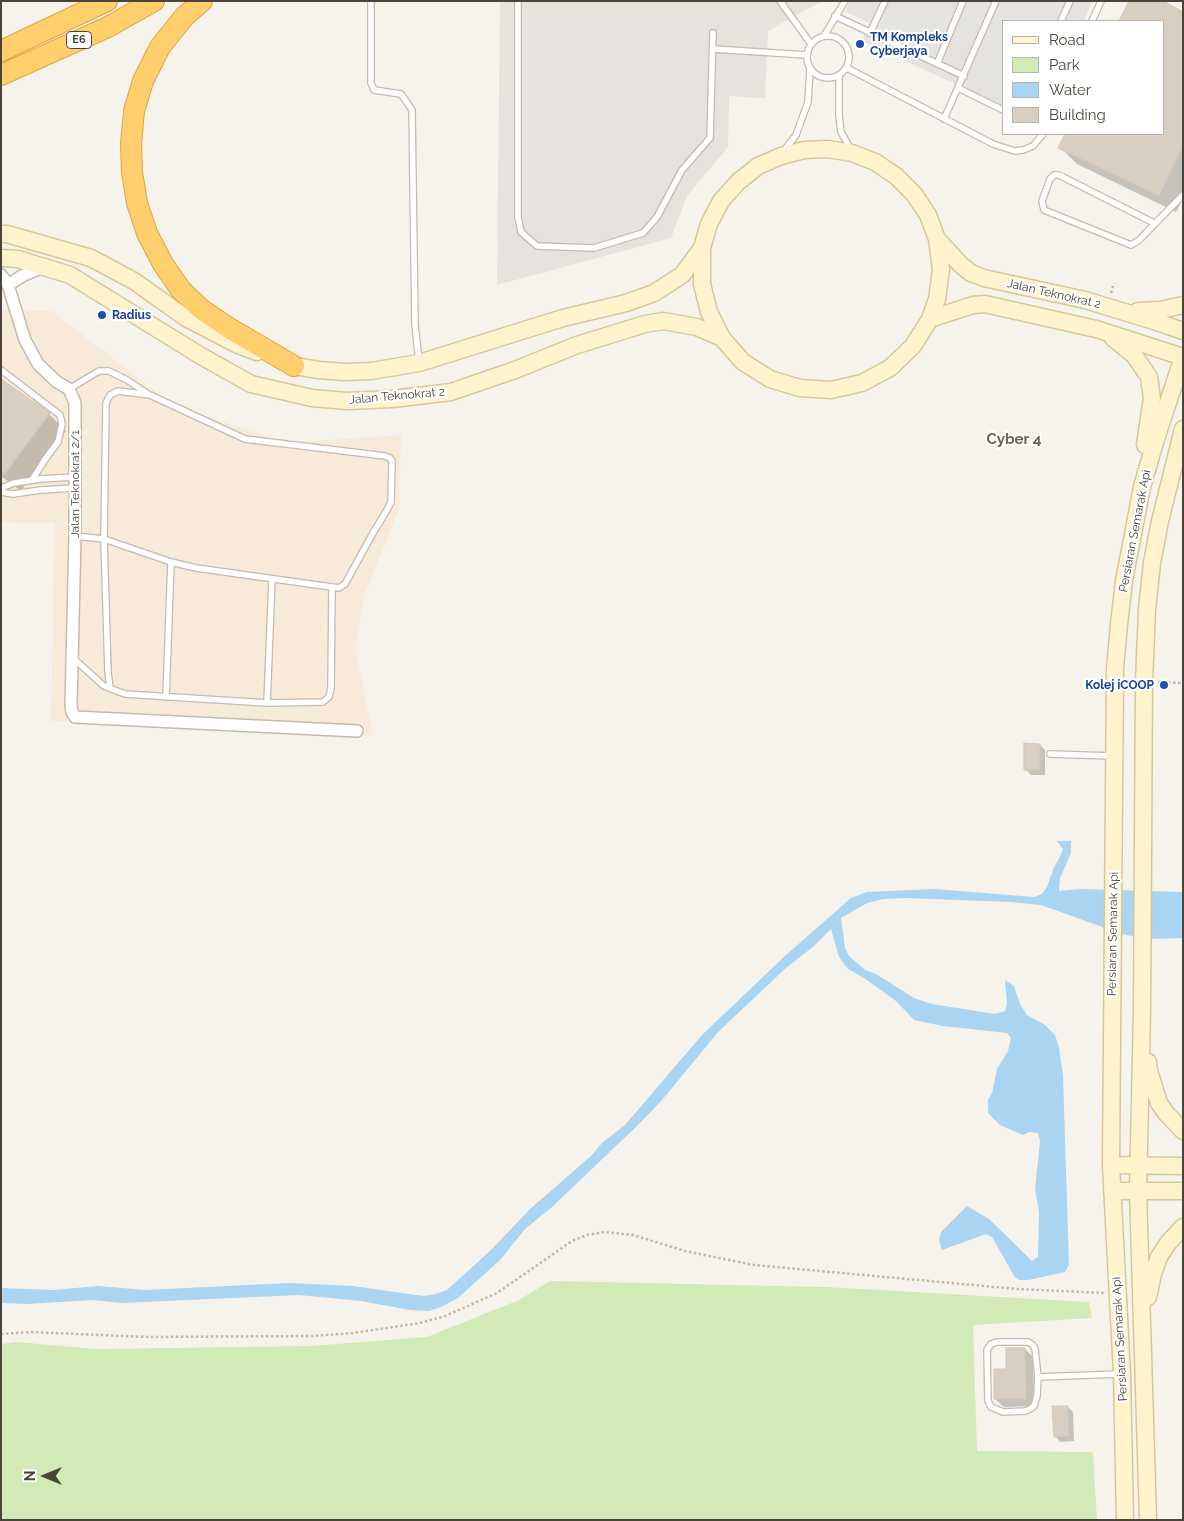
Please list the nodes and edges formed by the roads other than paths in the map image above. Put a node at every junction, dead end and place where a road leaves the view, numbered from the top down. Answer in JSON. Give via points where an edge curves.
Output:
{"nodes":[{"id":1,"x":108,"y":1,"type":"edge"},
{"id":2,"x":154,"y":1,"type":"edge"},
{"id":3,"x":202,"y":1,"type":"edge"},
{"id":4,"x":371,"y":1,"type":"edge"},
{"id":5,"x":518,"y":1,"type":"edge"},
{"id":6,"x":780,"y":1,"type":"edge"},
{"id":7,"x":885,"y":1,"type":"edge"},
{"id":8,"x":963,"y":1,"type":"edge"},
{"id":9,"x":996,"y":1,"type":"edge"},
{"id":10,"x":1070,"y":1,"type":"edge"},
{"id":11,"x":1101,"y":1,"type":"edge"},
{"id":12,"x":844,"y":2,"type":"edge"},
{"id":13,"x":835,"y":16,"type":"junction"},
{"id":14,"x":1061,"y":20,"type":"edge"},
{"id":15,"x":1092,"y":20,"type":"edge"},
{"id":16,"x":713,"y":33,"type":"dead end"},
{"id":17,"x":870,"y":33,"type":"junction"},
{"id":18,"x":824,"y":36,"type":"junction"},
{"id":19,"x":812,"y":44,"type":"junction"},
{"id":20,"x":713,"y":49,"type":"junction"},
{"id":21,"x":1,"y":51,"type":"edge"},
{"id":22,"x":807,"y":55,"type":"junction"},
{"id":23,"x":937,"y":64,"type":"junction"},
{"id":24,"x":847,"y":68,"type":"junction"},
{"id":25,"x":810,"y":69,"type":"junction"},
{"id":26,"x":1,"y":75,"type":"edge"},
{"id":27,"x":840,"y":75,"type":"junction"},
{"id":28,"x":964,"y":76,"type":"junction"},
{"id":29,"x":958,"y":88,"type":"junction"},
{"id":30,"x":1002,"y":110,"type":"edge"},
{"id":31,"x":944,"y":120,"type":"junction"},
{"id":32,"x":1042,"y":135,"type":"edge"},
{"id":33,"x":852,"y":153,"type":"junction"},
{"id":34,"x":780,"y":156,"type":"junction"},
{"id":35,"x":1183,"y":195,"type":"edge"},
{"id":36,"x":1154,"y":223,"type":"junction"},
{"id":37,"x":1,"y":234,"type":"edge"},
{"id":38,"x":937,"y":239,"type":"junction"},
{"id":39,"x":702,"y":248,"type":"junction"},
{"id":40,"x":1,"y":258,"type":"edge"},
{"id":41,"x":44,"y":267,"type":"junction"},
{"id":42,"x":4,"y":280,"type":"edge"},
{"id":43,"x":1183,"y":305,"type":"edge"},
{"id":44,"x":1116,"y":309,"type":"junction"},
{"id":45,"x":930,"y":319,"type":"junction"},
{"id":46,"x":1106,"y":332,"type":"junction"},
{"id":47,"x":1183,"y":332,"type":"edge"},
{"id":48,"x":722,"y":338,"type":"junction"},
{"id":49,"x":1183,"y":357,"type":"edge"},
{"id":50,"x":419,"y":364,"type":"junction"},
{"id":51,"x":294,"y":366,"type":"junction"},
{"id":52,"x":1,"y":370,"type":"edge"},
{"id":53,"x":68,"y":389,"type":"junction"},
{"id":54,"x":150,"y":395,"type":"junction"},
{"id":55,"x":1183,"y":430,"type":"edge"},
{"id":56,"x":32,"y":480,"type":"junction"},
{"id":57,"x":74,"y":483,"type":"junction"},
{"id":58,"x":1,"y":488,"type":"edge"},
{"id":59,"x":1,"y":492,"type":"edge"},
{"id":60,"x":1140,"y":497,"type":"junction"},
{"id":61,"x":75,"y":536,"type":"junction"},
{"id":62,"x":104,"y":539,"type":"junction"},
{"id":63,"x":171,"y":562,"type":"junction"},
{"id":64,"x":272,"y":579,"type":"junction"},
{"id":65,"x":332,"y":588,"type":"junction"},
{"id":66,"x":73,"y":658,"type":"junction"},
{"id":67,"x":110,"y":688,"type":"junction"},
{"id":68,"x":166,"y":697,"type":"junction"},
{"id":69,"x":267,"y":703,"type":"junction"},
{"id":70,"x":357,"y":731,"type":"dead end"},
{"id":71,"x":1050,"y":754,"type":"dead end"},
{"id":72,"x":1114,"y":756,"type":"junction"},
{"id":73,"x":1142,"y":1010,"type":"junction"},
{"id":74,"x":1183,"y":1131,"type":"edge"},
{"id":75,"x":1111,"y":1165,"type":"junction"},
{"id":76,"x":1138,"y":1165,"type":"junction"},
{"id":77,"x":1183,"y":1166,"type":"edge"},
{"id":78,"x":1112,"y":1191,"type":"junction"},
{"id":79,"x":1138,"y":1191,"type":"junction"},
{"id":80,"x":1183,"y":1191,"type":"edge"},
{"id":81,"x":1183,"y":1227,"type":"edge"},
{"id":82,"x":1143,"y":1350,"type":"junction"},
{"id":83,"x":1122,"y":1374,"type":"junction"},
{"id":84,"x":1038,"y":1377,"type":"junction"},
{"id":85,"x":1125,"y":1520,"type":"edge"},
{"id":86,"x":1148,"y":1520,"type":"edge"}],
"edges":[{"from":1,"to":21,"type":"highway","number":"E6"},
{"from":2,"to":26,"type":"highway","number":"E6","via":[[108,27]]},
{"from":3,"to":51,"type":"highway","via":[[184,17],[160,47],[143,81],[134,111],[131,144],[137,203],[147,233],[180,290],[201,310]]},
{"from":4,"to":50,"type":"lane","via":[[374,90],[401,94],[412,110],[414,325]]},
{"from":5,"to":20,"type":"lane","via":[[518,217],[521,232],[537,246],[594,248],[643,233],[657,216],[682,170],[710,138]]},
{"from":6,"to":19,"type":"lane"},
{"from":7,"to":17,"type":"lane"},
{"from":8,"to":23,"type":"lane"},
{"from":9,"to":28,"type":"lane"},
{"from":10,"to":14,"type":"lane"},
{"from":11,"to":15,"type":"lane"},
{"from":12,"to":13,"type":"lane"},
{"from":13,"to":17,"type":"lane"},
{"from":13,"to":18,"type":"lane"},
{"from":16,"to":20,"type":"lane"},
{"from":17,"to":23,"type":"lane"},
{"from":18,"to":19,"type":"lane"},
{"from":18,"to":24,"type":"lane","via":[[842,41],[848,49]]},
{"from":19,"to":22,"type":"lane"},
{"from":20,"to":22,"type":"lane"},
{"from":22,"to":25,"type":"lane"},
{"from":23,"to":28,"type":"lane"},
{"from":24,"to":27,"type":"lane"},
{"from":24,"to":31,"type":"lane"},
{"from":25,"to":27,"type":"lane","via":[[824,78]]},
{"from":25,"to":34,"type":"lane","via":[[808,102],[796,135]]},
{"from":27,"to":33,"type":"lane","via":[[841,132]]},
{"from":28,"to":29,"type":"lane"},
{"from":29,"to":30,"type":"lane"},
{"from":29,"to":31,"type":"lane"},
{"from":31,"to":32,"type":"lane","via":[[1015,151],[1033,146]]},
{"from":33,"to":34,"type":"main road","via":[[820,149]]},
{"from":33,"to":38,"type":"main road","via":[[890,171],[914,194],[928,215]]},
{"from":34,"to":39,"type":"main road","via":[[758,166],[732,188],[710,224]]},
{"from":35,"to":36,"type":"lane"},
{"from":36,"to":36,"type":"lane","via":[[1059,175],[1050,179],[1042,201],[1044,210],[1131,245]]},
{"from":37,"to":51,"type":"main road","via":[[91,258],[134,282],[186,318],[236,344]]},
{"from":38,"to":44,"type":"main road","name":"Jalan Teknokrat 2","via":[[961,265],[984,278]]},
{"from":38,"to":45,"type":"main road","via":[[941,270]]},
{"from":39,"to":48,"type":"main road","via":[[702,284],[709,312]]},
{"from":39,"to":50,"type":"main road","via":[[682,275],[654,293]]},
{"from":40,"to":41,"type":"main road","name":"Jalan Teknokrat 2","via":[[18,259]]},
{"from":41,"to":42,"type":"street"},
{"from":41,"to":48,"type":"main road","name":"Jalan Teknokrat 2","via":[[70,275],[251,384],[312,398],[347,401],[451,392],[576,345],[663,321],[697,327]]},
{"from":42,"to":53,"type":"street","via":[[25,340],[38,364]]},
{"from":43,"to":44,"type":"main road","via":[[1146,311]]},
{"from":44,"to":47,"type":"main road","name":"Jalan Teknokrat 2"},
{"from":45,"to":46,"type":"main road","name":"Jalan Teknokrat 2","via":[[985,304]]},
{"from":45,"to":48,"type":"main road","via":[[913,346],[890,368],[862,382],[832,390],[800,388],[770,379],[743,362]]},
{"from":46,"to":49,"type":"main road","name":"Jalan Teknokrat 2"},
{"from":46,"to":60,"type":"main road","via":[[1134,355],[1149,377],[1152,389]]},
{"from":49,"to":60,"type":"main road","name":"Persiaran Semarak Api"},
{"from":50,"to":51,"type":"main road","via":[[345,372]]},
{"from":52,"to":56,"type":"lane","via":[[60,415],[62,424],[58,442]]},
{"from":53,"to":54,"type":"lane","via":[[99,371],[109,371]]},
{"from":53,"to":57,"type":"street","name":"Jalan Teknokrat 2/1","via":[[75,403]]},
{"from":54,"to":62,"type":"lane","via":[[118,392],[110,394],[107,399]]},
{"from":54,"to":65,"type":"lane","via":[[245,439],[390,458],[391,502],[345,584]]},
{"from":55,"to":73,"type":"main road","name":"Persiaran Semarak Api","via":[[1152,563],[1148,609],[1144,682]]},
{"from":56,"to":57,"type":"lane"},
{"from":56,"to":58,"type":"lane"},
{"from":57,"to":59,"type":"lane","via":[[14,494]]},
{"from":57,"to":61,"type":"street","name":"Jalan Teknokrat 2/1"},
{"from":60,"to":72,"type":"main road","name":"Persiaran Semarak Api","via":[[1118,624]]},
{"from":61,"to":62,"type":"lane"},
{"from":61,"to":66,"type":"street","name":"Jalan Teknokrat 2/1"},
{"from":62,"to":63,"type":"lane"},
{"from":62,"to":67,"type":"lane"},
{"from":63,"to":64,"type":"lane"},
{"from":63,"to":68,"type":"lane"},
{"from":64,"to":65,"type":"lane"},
{"from":64,"to":69,"type":"lane"},
{"from":65,"to":69,"type":"lane","via":[[330,697],[323,702]]},
{"from":66,"to":67,"type":"lane","via":[[95,680]]},
{"from":66,"to":70,"type":"street","name":"Jalan Teknokrat 2/1","via":[[71,705],[75,717]]},
{"from":67,"to":68,"type":"lane","via":[[125,694]]},
{"from":68,"to":69,"type":"lane"},
{"from":71,"to":72,"type":"lane"},
{"from":72,"to":75,"type":"main road","name":"Persiaran Semarak Api"},
{"from":73,"to":74,"type":"main road","via":[[1148,1071],[1153,1087],[1159,1103]]},
{"from":73,"to":76,"type":"main road","name":"Persiaran Semarak Api"},
{"from":75,"to":76,"type":"main road"},
{"from":75,"to":78,"type":"main road","name":"Persiaran Semarak Api"},
{"from":76,"to":77,"type":"main road"},
{"from":76,"to":79,"type":"main road","name":"Persiaran Semarak Api"},
{"from":78,"to":79,"type":"main road"},
{"from":78,"to":83,"type":"main road","name":"Persiaran Semarak Api"},
{"from":79,"to":80,"type":"main road"},
{"from":79,"to":82,"type":"main road","name":"Persiaran Semarak Api"},
{"from":81,"to":82,"type":"main road","via":[[1159,1257],[1153,1274]]},
{"from":82,"to":86,"type":"main road","name":"Persiaran Semarak Api"},
{"from":83,"to":84,"type":"lane"},
{"from":83,"to":85,"type":"main road","name":"Persiaran Semarak Api"},
{"from":84,"to":84,"type":"lane","via":[[1036,1350],[1028,1342],[997,1342],[986,1350],[991,1407],[1004,1412],[1030,1409],[1037,1396]]}]}
